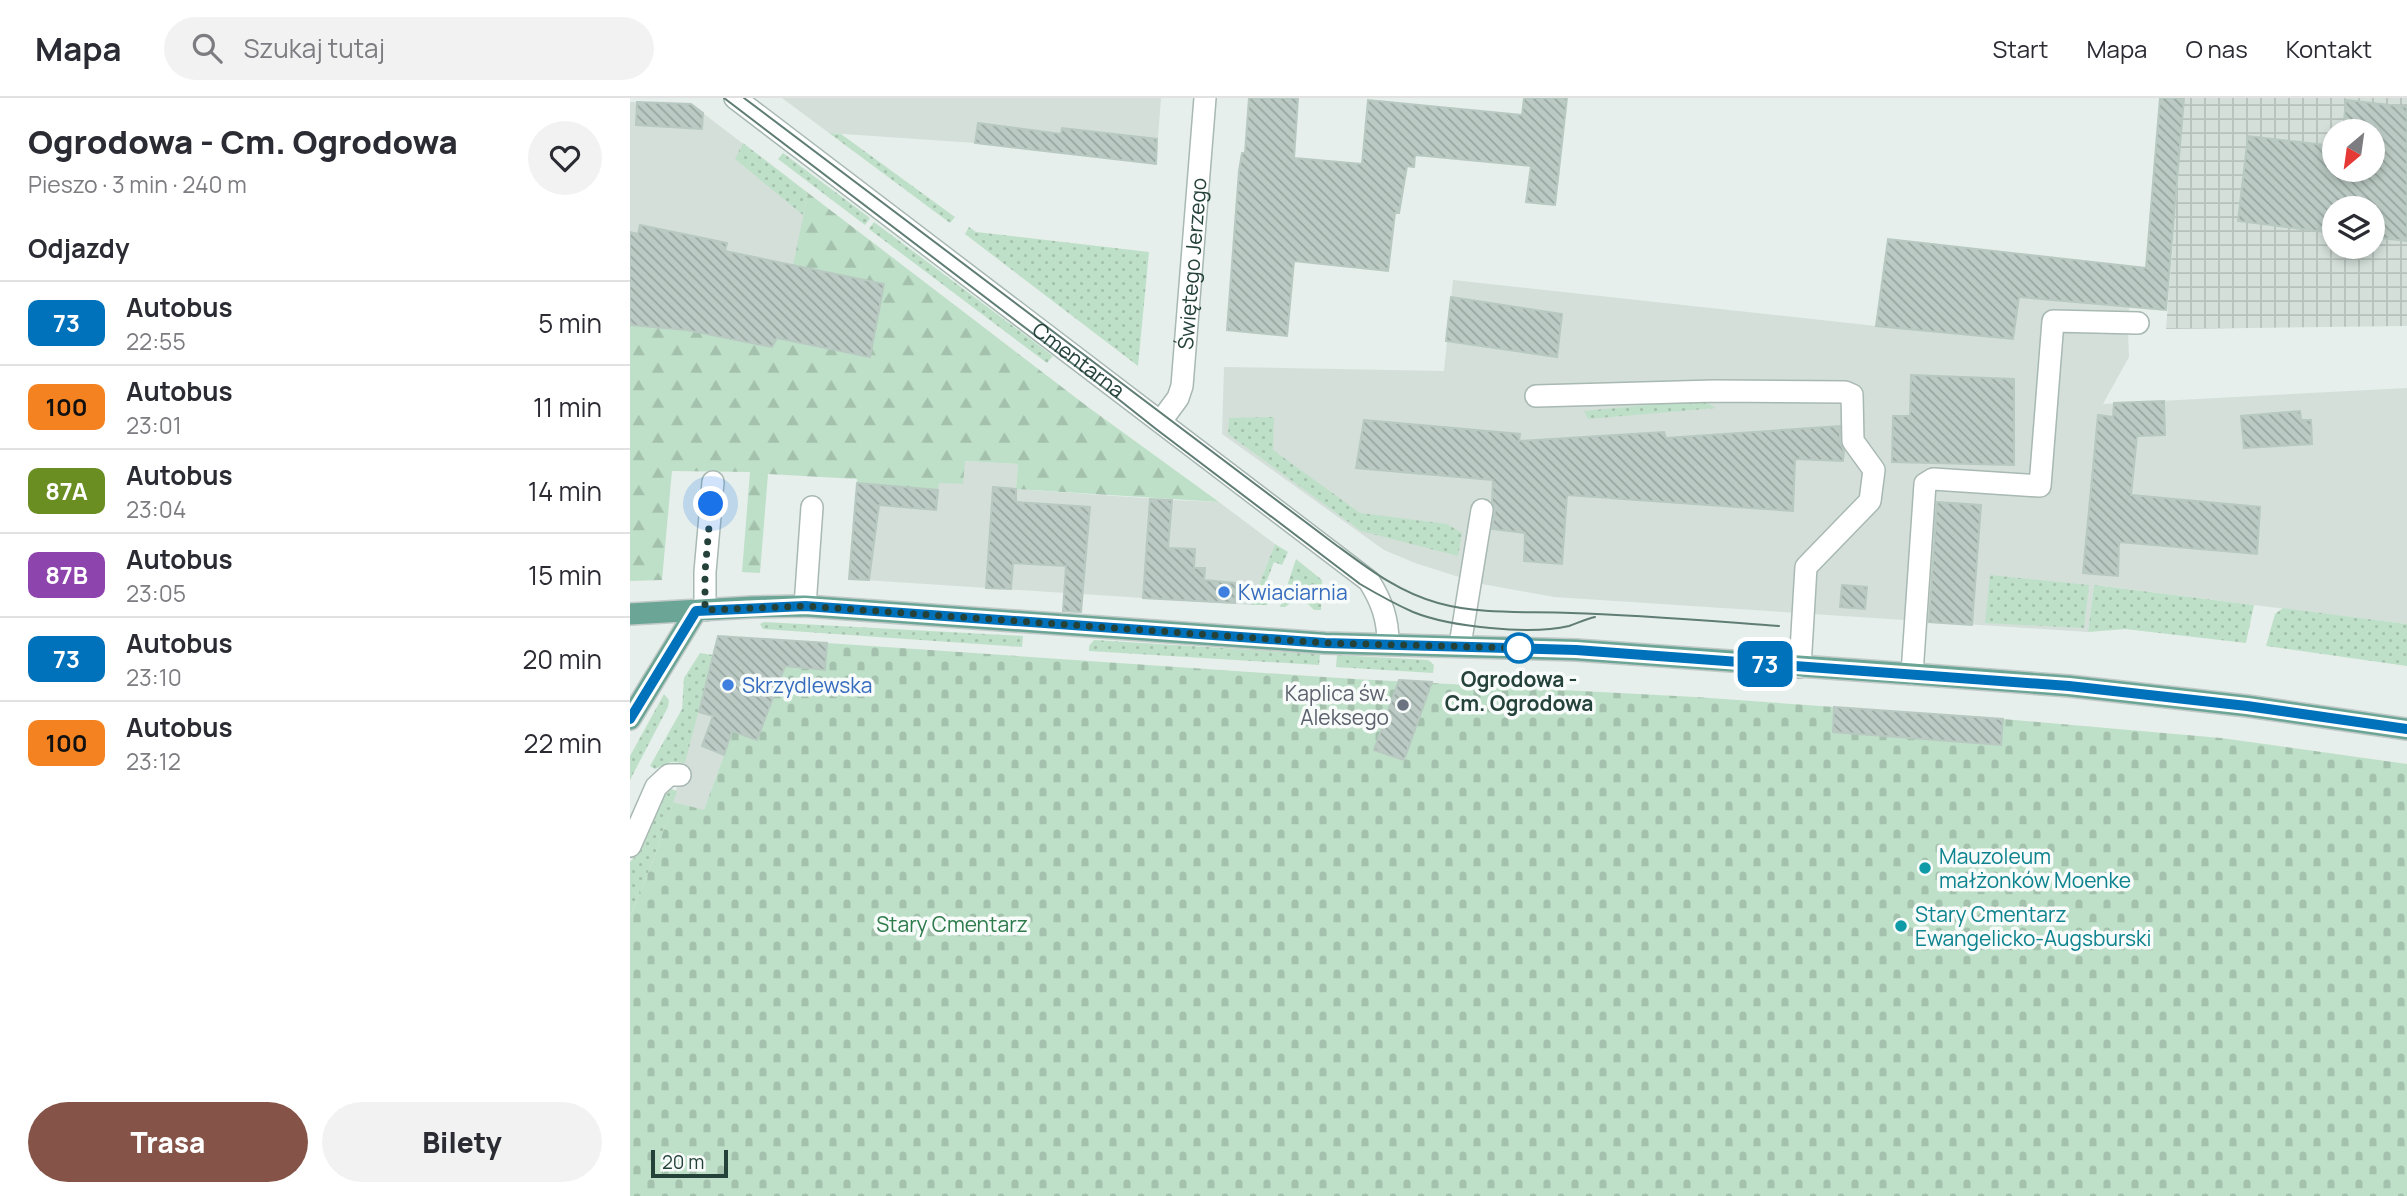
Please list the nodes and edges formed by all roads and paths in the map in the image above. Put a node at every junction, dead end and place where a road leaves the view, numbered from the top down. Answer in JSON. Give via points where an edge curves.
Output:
{"nodes":[{"id":1,"x":735,"y":98,"type":"edge"},
{"id":2,"x":1205,"y":98,"type":"edge"},
{"id":3,"x":2138,"y":323,"type":"dead end"},
{"id":4,"x":1536,"y":396,"type":"dead end"},
{"id":5,"x":1161,"y":421,"type":"junction"},
{"id":6,"x":713,"y":482,"type":"dead end"},
{"id":7,"x":812,"y":507,"type":"dead end"},
{"id":8,"x":1482,"y":510,"type":"dead end"},
{"id":9,"x":805,"y":606,"type":"junction"},
{"id":10,"x":700,"y":610,"type":"junction"},
{"id":11,"x":634,"y":619,"type":"edge"},
{"id":12,"x":1388,"y":643,"type":"junction"},
{"id":13,"x":1460,"y":645,"type":"junction"},
{"id":14,"x":1800,"y":667,"type":"junction"},
{"id":15,"x":1912,"y":674,"type":"junction"},
{"id":16,"x":630,"y":719,"type":"edge"},
{"id":17,"x":2407,"y":729,"type":"edge"},
{"id":18,"x":680,"y":775,"type":"dead end"},
{"id":19,"x":630,"y":846,"type":"edge"}],
"edges":[{"from":1,"to":5,"type":"street","name":"Cmentarna"},
{"from":2,"to":5,"type":"street","name":"Świętego Jerzego","via":[[1182,386]]},
{"from":3,"to":15,"type":"street","via":[[2053,321],[2040,486],[1933,480],[1925,484]]},
{"from":4,"to":14,"type":"street","via":[[1714,391],[1852,395],[1853,441],[1874,470],[1872,495],[1807,567]]},
{"from":5,"to":12,"type":"street","name":"Cmentarna","via":[[1369,581],[1388,622]]},
{"from":6,"to":10,"type":"street"},
{"from":7,"to":9,"type":"street"},
{"from":8,"to":13,"type":"street"},
{"from":9,"to":10,"type":"main road"},
{"from":9,"to":12,"type":"main road","via":[[1325,643]]},
{"from":10,"to":11,"type":"main road"},
{"from":10,"to":16,"type":"main road"},
{"from":12,"to":13,"type":"main road"},
{"from":13,"to":14,"type":"main road"},
{"from":14,"to":15,"type":"main road"},
{"from":15,"to":17,"type":"main road","via":[[2233,704]]},
{"from":18,"to":19,"type":"street","via":[[669,775],[656,787]]}]}
